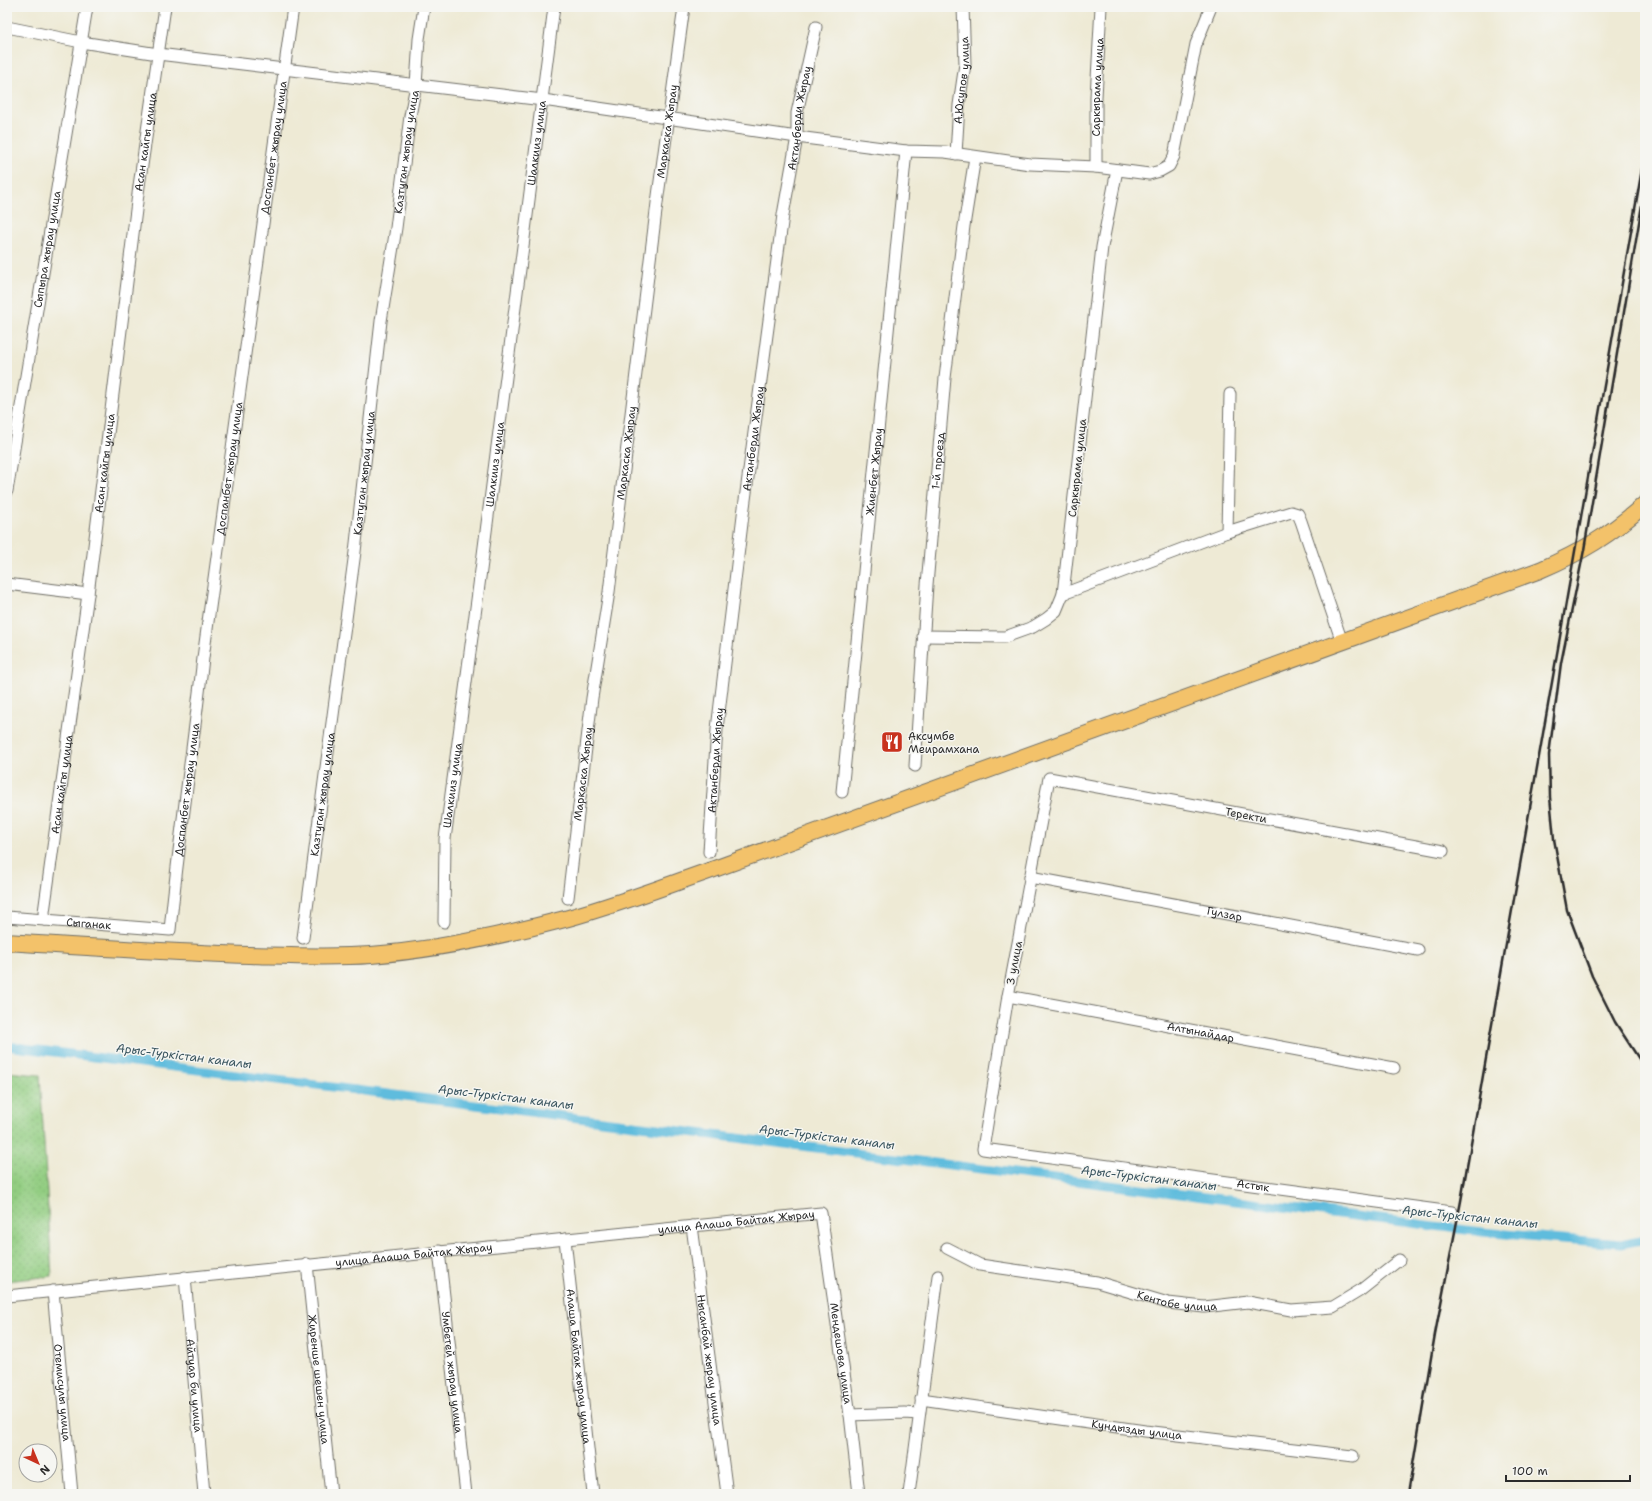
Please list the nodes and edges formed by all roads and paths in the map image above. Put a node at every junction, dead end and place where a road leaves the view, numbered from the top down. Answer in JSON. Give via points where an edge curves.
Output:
{"nodes":[{"id":1,"x":88,"y":7,"type":"edge"},
{"id":2,"x":165,"y":7,"type":"edge"},
{"id":3,"x":293,"y":7,"type":"edge"},
{"id":4,"x":424,"y":7,"type":"edge"},
{"id":5,"x":554,"y":7,"type":"edge"},
{"id":6,"x":684,"y":7,"type":"edge"},
{"id":7,"x":963,"y":7,"type":"edge"},
{"id":8,"x":1100,"y":7,"type":"edge"},
{"id":9,"x":1212,"y":7,"type":"edge"},
{"id":10,"x":7,"y":27,"type":"edge"},
{"id":11,"x":816,"y":28,"type":"dead end"},
{"id":12,"x":81,"y":42,"type":"junction"},
{"id":13,"x":158,"y":54,"type":"junction"},
{"id":14,"x":285,"y":68,"type":"junction"},
{"id":15,"x":416,"y":85,"type":"junction"},
{"id":16,"x":543,"y":100,"type":"junction"},
{"id":17,"x":669,"y":118,"type":"junction"},
{"id":18,"x":797,"y":137,"type":"junction"},
{"id":19,"x":906,"y":151,"type":"junction"},
{"id":20,"x":956,"y":154,"type":"junction"},
{"id":21,"x":975,"y":157,"type":"junction"},
{"id":22,"x":1096,"y":167,"type":"junction"},
{"id":23,"x":1117,"y":170,"type":"junction"},
{"id":24,"x":1230,"y":394,"type":"dead end"},
{"id":25,"x":7,"y":491,"type":"edge"},
{"id":26,"x":1645,"y":504,"type":"edge"},
{"id":27,"x":1645,"y":518,"type":"edge"},
{"id":28,"x":1227,"y":532,"type":"junction"},
{"id":29,"x":7,"y":584,"type":"edge"},
{"id":30,"x":88,"y":594,"type":"junction"},
{"id":31,"x":1063,"y":594,"type":"junction"},
{"id":32,"x":923,"y":636,"type":"junction"},
{"id":33,"x":1342,"y":642,"type":"junction"},
{"id":34,"x":915,"y":766,"type":"dead end"},
{"id":35,"x":1049,"y":778,"type":"joint"},
{"id":36,"x":842,"y":792,"type":"dead end"},
{"id":37,"x":709,"y":852,"type":"dead end"},
{"id":38,"x":1443,"y":852,"type":"dead end"},
{"id":39,"x":1030,"y":877,"type":"junction"},
{"id":40,"x":568,"y":898,"type":"dead end"},
{"id":41,"x":7,"y":917,"type":"edge"},
{"id":42,"x":45,"y":920,"type":"junction"},
{"id":43,"x":444,"y":922,"type":"dead end"},
{"id":44,"x":170,"y":930,"type":"joint"},
{"id":45,"x":303,"y":938,"type":"dead end"},
{"id":46,"x":7,"y":942,"type":"edge"},
{"id":47,"x":1418,"y":950,"type":"dead end"},
{"id":48,"x":7,"y":952,"type":"edge"},
{"id":49,"x":1008,"y":996,"type":"junction"},
{"id":50,"x":1394,"y":1068,"type":"dead end"},
{"id":51,"x":983,"y":1149,"type":"joint"},
{"id":52,"x":1452,"y":1212,"type":"dead end"},
{"id":53,"x":821,"y":1213,"type":"joint"},
{"id":54,"x":692,"y":1226,"type":"junction"},
{"id":55,"x":565,"y":1239,"type":"junction"},
{"id":56,"x":947,"y":1248,"type":"dead end"},
{"id":57,"x":439,"y":1251,"type":"junction"},
{"id":58,"x":1399,"y":1260,"type":"dead end"},
{"id":59,"x":307,"y":1264,"type":"junction"},
{"id":60,"x":938,"y":1276,"type":"dead end"},
{"id":61,"x":185,"y":1277,"type":"junction"},
{"id":62,"x":53,"y":1291,"type":"junction"},
{"id":63,"x":7,"y":1296,"type":"edge"},
{"id":64,"x":921,"y":1400,"type":"junction"},
{"id":65,"x":919,"y":1414,"type":"junction"},
{"id":66,"x":850,"y":1415,"type":"junction"},
{"id":67,"x":1353,"y":1456,"type":"dead end"},
{"id":68,"x":72,"y":1494,"type":"edge"},
{"id":69,"x":204,"y":1494,"type":"edge"},
{"id":70,"x":331,"y":1494,"type":"edge"},
{"id":71,"x":466,"y":1494,"type":"edge"},
{"id":72,"x":593,"y":1494,"type":"edge"},
{"id":73,"x":727,"y":1494,"type":"edge"},
{"id":74,"x":859,"y":1494,"type":"edge"},
{"id":75,"x":908,"y":1494,"type":"edge"}],
"edges":[{"from":1,"to":12,"type":"street","name":"Сыпыра жырау улица"},
{"from":2,"to":13,"type":"street","name":"Асан кайгы улица"},
{"from":3,"to":14,"type":"street","name":"Доспанбет жырау улица"},
{"from":4,"to":15,"type":"street","name":"Казтуган жырау улица"},
{"from":5,"to":16,"type":"street","name":"Шалкииз улица"},
{"from":6,"to":17,"type":"street","name":"Маркаска Жырау"},
{"from":7,"to":20,"type":"street","name":"А.Юсупов улица","via":[[965,64]]},
{"from":8,"to":22,"type":"street","name":"Саркырама улица"},
{"from":9,"to":23,"type":"street","via":[[1196,44],[1174,156],[1168,166],[1150,174]]},
{"from":10,"to":12,"type":"street"},
{"from":11,"to":18,"type":"street","name":"Актанберди Жырау","via":[[797,113]]},
{"from":12,"to":13,"type":"street"},
{"from":12,"to":25,"type":"street","name":"Сыпыра жырау улица"},
{"from":13,"to":14,"type":"street"},
{"from":13,"to":30,"type":"street","name":"Асан кайгы улица","via":[[131,241]]},
{"from":14,"to":15,"type":"street"},
{"from":14,"to":44,"type":"street","name":"Доспанбет жырау улица","via":[[206,636]]},
{"from":15,"to":16,"type":"street"},
{"from":15,"to":45,"type":"street","name":"Казтуган жырау улица","via":[[381,321],[355,552]]},
{"from":16,"to":17,"type":"street"},
{"from":16,"to":43,"type":"street","name":"Шалкииз улица","via":[[445,839]]},
{"from":17,"to":18,"type":"street"},
{"from":17,"to":40,"type":"street","name":"Маркаска Жырау"},
{"from":18,"to":19,"type":"street"},
{"from":18,"to":37,"type":"street","name":"Актанберди Жырау","via":[[783,215],[743,515],[717,729]]},
{"from":19,"to":20,"type":"street"},
{"from":19,"to":36,"type":"street","name":"Жиенбет Жырау"},
{"from":20,"to":21,"type":"street"},
{"from":21,"to":22,"type":"street","via":[[1030,164]]},
{"from":21,"to":32,"type":"street","name":"1-й проезд","via":[[945,378]]},
{"from":22,"to":23,"type":"street"},
{"from":23,"to":31,"type":"street","name":"Саркырама улица","via":[[1102,247]]},
{"from":24,"to":28,"type":"street"},
{"from":26,"to":33,"type":"highway","via":[[1624,523],[1574,555]]},
{"from":27,"to":48,"type":"highway","via":[[1605,549],[1544,580],[717,879],[561,931],[501,946],[371,965],[302,967],[176,963]]},
{"from":28,"to":31,"type":"street"},
{"from":28,"to":33,"type":"street","via":[[1291,512],[1298,514]]},
{"from":29,"to":30,"type":"street"},
{"from":30,"to":42,"type":"street","name":"Асан кайгы улица","via":[[44,912]]},
{"from":31,"to":32,"type":"street","name":"Саркырама улица","via":[[1056,611],[1046,619],[1033,627],[1005,637]]},
{"from":32,"to":34,"type":"street","name":"1-й проезд"},
{"from":33,"to":46,"type":"highway","via":[[634,898],[499,936],[370,955],[302,956],[168,952]]},
{"from":35,"to":38,"type":"street","name":"Теректи"},
{"from":35,"to":39,"type":"street","name":"3 улица"},
{"from":39,"to":47,"type":"street","name":"Гулзар"},
{"from":39,"to":49,"type":"street","name":"3 улица"},
{"from":41,"to":42,"type":"street","name":"Сыганак"},
{"from":42,"to":44,"type":"street","name":"Сыганак"},
{"from":49,"to":50,"type":"street","name":"Алтынайдар"},
{"from":49,"to":51,"type":"street","name":"3 улица"},
{"from":51,"to":52,"type":"street","name":"Астык"},
{"from":53,"to":54,"type":"street","name":"улица Алаша Байтақ Жырау"},
{"from":53,"to":66,"type":"street","name":"Мендешова улица"},
{"from":54,"to":55,"type":"street","name":"улица Алаша Байтақ Жырау"},
{"from":54,"to":73,"type":"street","name":"Нысанбай жырау улица"},
{"from":55,"to":57,"type":"street","name":"улица Алаша Байтақ Жырау"},
{"from":55,"to":72,"type":"street","name":"Алаша Байтак жырау улица"},
{"from":56,"to":58,"type":"street","name":"Кентобе улица","via":[[980,1265],[1097,1282],[1168,1303],[1204,1307],[1248,1302],[1291,1310],[1333,1307],[1361,1290]]},
{"from":57,"to":59,"type":"street","name":"улица Алаша Байтақ Жырау"},
{"from":57,"to":71,"type":"street","name":"Умбетей жырау улица"},
{"from":59,"to":61,"type":"street","name":"улица Алаша Байтақ Жырау"},
{"from":59,"to":70,"type":"street","name":"Жиренше шешен улица"},
{"from":60,"to":64,"type":"street"},
{"from":61,"to":62,"type":"street","name":"улица Алаша Байтақ Жырау"},
{"from":61,"to":69,"type":"street","name":"Айтуар би улица"},
{"from":62,"to":63,"type":"street","name":"улица Алаша Байтақ Жырау"},
{"from":62,"to":68,"type":"street","name":"Отемисулы улица"},
{"from":64,"to":65,"type":"street"},
{"from":64,"to":67,"type":"street","name":"Кундызды улица"},
{"from":65,"to":66,"type":"street"},
{"from":65,"to":75,"type":"street"},
{"from":66,"to":74,"type":"street","name":"Мендешова улица"}]}
